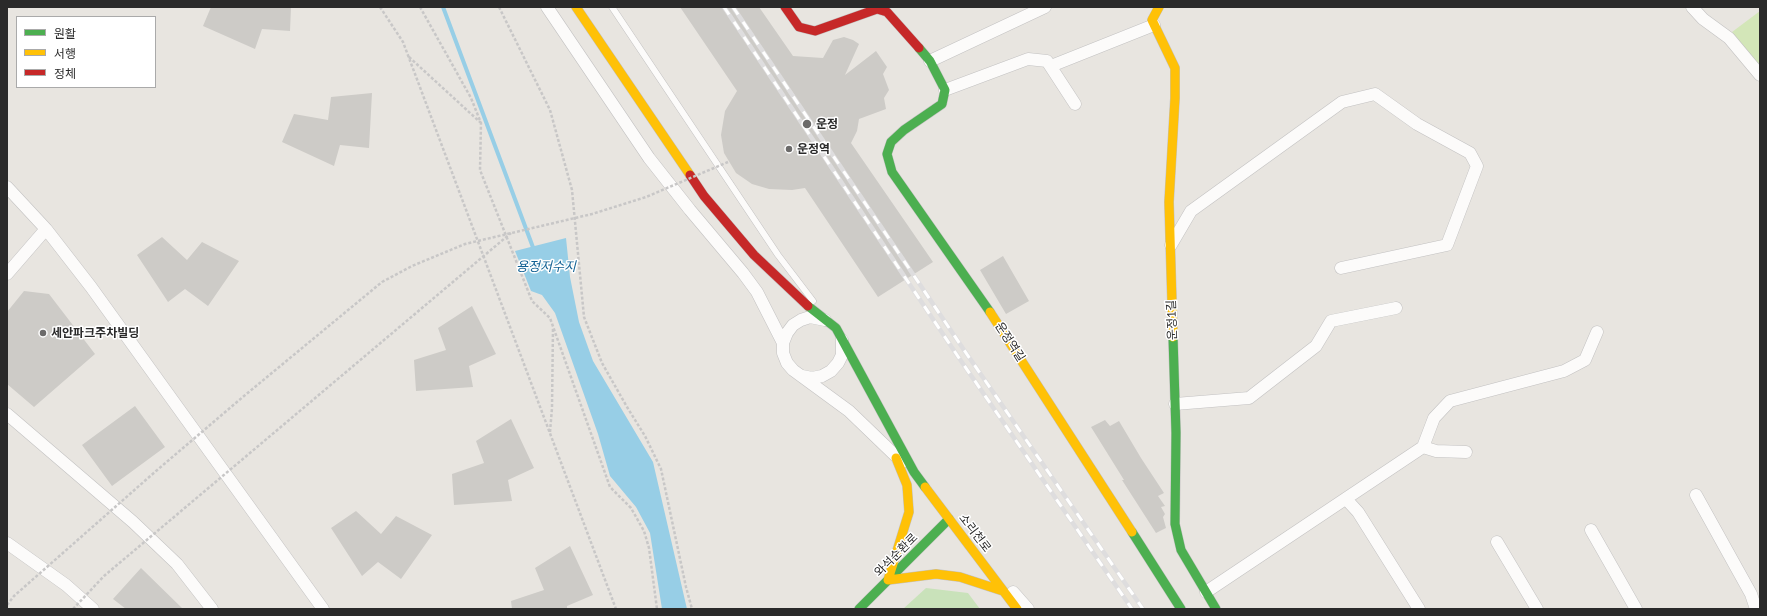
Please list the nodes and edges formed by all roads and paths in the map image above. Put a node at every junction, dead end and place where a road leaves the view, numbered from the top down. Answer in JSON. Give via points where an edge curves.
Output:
{"nodes":[{"id":1,"x":380,"y":7,"type":"edge"},
{"id":2,"x":420,"y":7,"type":"edge"},
{"id":3,"x":499,"y":7,"type":"edge"},
{"id":4,"x":547,"y":7,"type":"edge"},
{"id":5,"x":576,"y":7,"type":"edge"},
{"id":6,"x":612,"y":7,"type":"edge"},
{"id":7,"x":785,"y":7,"type":"edge"},
{"id":8,"x":1045,"y":7,"type":"edge"},
{"id":9,"x":1159,"y":7,"type":"edge"},
{"id":10,"x":1692,"y":7,"type":"edge"},
{"id":11,"x":1154,"y":25,"type":"junction"},
{"id":12,"x":408,"y":56,"type":"junction"},
{"id":13,"x":930,"y":61,"type":"junction"},
{"id":14,"x":1052,"y":66,"type":"junction"},
{"id":15,"x":1760,"y":75,"type":"edge"},
{"id":16,"x":945,"y":90,"type":"junction"},
{"id":17,"x":1074,"y":104,"type":"dead end"},
{"id":18,"x":481,"y":123,"type":"junction"},
{"id":19,"x":728,"y":162,"type":"dead end"},
{"id":20,"x":7,"y":187,"type":"edge"},
{"id":21,"x":46,"y":229,"type":"junction"},
{"id":22,"x":512,"y":233,"type":"junction"},
{"id":23,"x":478,"y":241,"type":"junction"},
{"id":24,"x":1170,"y":246,"type":"junction"},
{"id":25,"x":1341,"y":268,"type":"dead end"},
{"id":26,"x":7,"y":274,"type":"edge"},
{"id":27,"x":1396,"y":308,"type":"dead end"},
{"id":28,"x":828,"y":322,"type":"junction"},
{"id":29,"x":552,"y":325,"type":"junction"},
{"id":30,"x":1597,"y":332,"type":"dead end"},
{"id":31,"x":841,"y":336,"type":"junction"},
{"id":32,"x":783,"y":343,"type":"junction"},
{"id":33,"x":802,"y":376,"type":"junction"},
{"id":34,"x":1175,"y":404,"type":"junction"},
{"id":35,"x":7,"y":414,"type":"edge"},
{"id":36,"x":550,"y":433,"type":"junction"},
{"id":37,"x":1423,"y":447,"type":"junction"},
{"id":38,"x":1466,"y":452,"type":"dead end"},
{"id":39,"x":896,"y":457,"type":"junction"},
{"id":40,"x":914,"y":472,"type":"junction"},
{"id":41,"x":1696,"y":495,"type":"dead end"},
{"id":42,"x":1346,"y":499,"type":"junction"},
{"id":43,"x":949,"y":519,"type":"junction"},
{"id":44,"x":1591,"y":530,"type":"dead end"},
{"id":45,"x":1497,"y":542,"type":"dead end"},
{"id":46,"x":7,"y":543,"type":"edge"},
{"id":47,"x":972,"y":549,"type":"junction"},
{"id":48,"x":888,"y":580,"type":"junction"},
{"id":49,"x":1003,"y":591,"type":"junction"},
{"id":50,"x":1206,"y":592,"type":"junction"},
{"id":51,"x":7,"y":605,"type":"edge"},
{"id":52,"x":73,"y":609,"type":"edge"},
{"id":53,"x":93,"y":609,"type":"edge"},
{"id":54,"x":212,"y":609,"type":"edge"},
{"id":55,"x":323,"y":609,"type":"edge"},
{"id":56,"x":616,"y":609,"type":"edge"},
{"id":57,"x":657,"y":609,"type":"edge"},
{"id":58,"x":692,"y":609,"type":"edge"},
{"id":59,"x":859,"y":609,"type":"edge"},
{"id":60,"x":1017,"y":609,"type":"edge"},
{"id":61,"x":1028,"y":609,"type":"edge"},
{"id":62,"x":1181,"y":609,"type":"edge"},
{"id":63,"x":1216,"y":609,"type":"edge"},
{"id":64,"x":1419,"y":609,"type":"edge"},
{"id":65,"x":1537,"y":609,"type":"edge"},
{"id":66,"x":1636,"y":609,"type":"edge"},
{"id":67,"x":1756,"y":609,"type":"edge"}],
"edges":[{"from":1,"to":12,"type":"path","via":[[403,42]]},
{"from":2,"to":18,"type":"path","via":[[472,98]]},
{"from":3,"to":58,"type":"path","via":[[550,110],[572,190],[584,317],[602,363],[645,436],[661,469]]},
{"from":4,"to":32,"type":"street","via":[[650,158],[757,292]]},
{"from":5,"to":28,"type":"street","via":[[704,196],[754,255],[797,297]]},
{"from":6,"to":28,"type":"lane","via":[[778,255]]},
{"from":7,"to":13,"type":"street","via":[[799,27],[815,31],[877,9],[887,12]]},
{"from":8,"to":13,"type":"street"},
{"from":9,"to":11,"type":"street","via":[[1152,20]]},
{"from":10,"to":15,"type":"street","via":[[1703,19],[1729,38]]},
{"from":11,"to":14,"type":"street"},
{"from":11,"to":24,"type":"street","name":"운정1길","via":[[1175,68],[1168,202]]},
{"from":12,"to":18,"type":"path"},
{"from":12,"to":23,"type":"path"},
{"from":13,"to":16,"type":"street"},
{"from":14,"to":16,"type":"street","via":[[1047,61],[1028,59]]},
{"from":14,"to":17,"type":"street"},
{"from":16,"to":62,"type":"street","name":"운정역길","via":[[942,104],[891,142],[887,154],[892,172],[1005,333]]},
{"from":18,"to":29,"type":"path","via":[[480,170],[532,301],[550,318]]},
{"from":19,"to":22,"type":"path","bridge":true,"via":[[646,197],[592,214]]},
{"from":20,"to":21,"type":"street"},
{"from":21,"to":26,"type":"street"},
{"from":21,"to":55,"type":"street","via":[[91,287]]},
{"from":22,"to":23,"type":"path","bridge":true},
{"from":22,"to":52,"type":"path","bridge":true,"via":[[104,576]]},
{"from":23,"to":36,"type":"path"},
{"from":23,"to":51,"type":"path","bridge":true,"via":[[412,266],[382,282],[162,466],[14,596]]},
{"from":24,"to":25,"type":"street","via":[[1191,212],[1342,102],[1375,94],[1417,124],[1470,153],[1476,166],[1447,245]]},
{"from":24,"to":34,"type":"street","name":"운정1길"},
{"from":27,"to":34,"type":"street","via":[[1331,321],[1316,346],[1249,398]]},
{"from":28,"to":31,"type":"street"},
{"from":28,"to":32,"type":"street","via":[[810,317],[801,320],[793,325]]},
{"from":29,"to":36,"type":"path"},
{"from":29,"to":57,"type":"path","via":[[610,487],[631,508],[644,531],[649,548]]},
{"from":30,"to":37,"type":"street","via":[[1585,360],[1564,371],[1450,401],[1434,418]]},
{"from":31,"to":33,"type":"street","via":[[842,355],[831,371],[812,378]]},
{"from":31,"to":40,"type":"street","name":"소리천로"},
{"from":32,"to":33,"type":"street","via":[[787,363]]},
{"from":33,"to":39,"type":"street","via":[[849,411]]},
{"from":34,"to":50,"type":"street","name":"운정1길","via":[[1174,524],[1181,550]]},
{"from":35,"to":54,"type":"street","via":[[177,564]]},
{"from":36,"to":56,"type":"path"},
{"from":37,"to":38,"type":"street","via":[[1436,451]]},
{"from":37,"to":42,"type":"street"},
{"from":39,"to":40,"type":"street"},
{"from":39,"to":48,"type":"street","via":[[906,485],[909,512]]},
{"from":40,"to":43,"type":"street","name":"소리천로"},
{"from":41,"to":67,"type":"street","via":[[1751,594]]},
{"from":42,"to":50,"type":"street"},
{"from":42,"to":64,"type":"street","via":[[1358,512]]},
{"from":43,"to":47,"type":"street","name":"소리천로"},
{"from":43,"to":48,"type":"street","name":"와석순환로"},
{"from":44,"to":66,"type":"street"},
{"from":45,"to":65,"type":"street"},
{"from":46,"to":53,"type":"street","via":[[66,585]]},
{"from":47,"to":49,"type":"street","name":"소리천로"},
{"from":47,"to":61,"type":"street"},
{"from":48,"to":49,"type":"street","via":[[936,574],[960,577]]},
{"from":48,"to":59,"type":"street","name":"와석순환로"},
{"from":49,"to":60,"type":"street","name":"소리천로"},
{"from":50,"to":63,"type":"street","name":"운정1길"}]}
